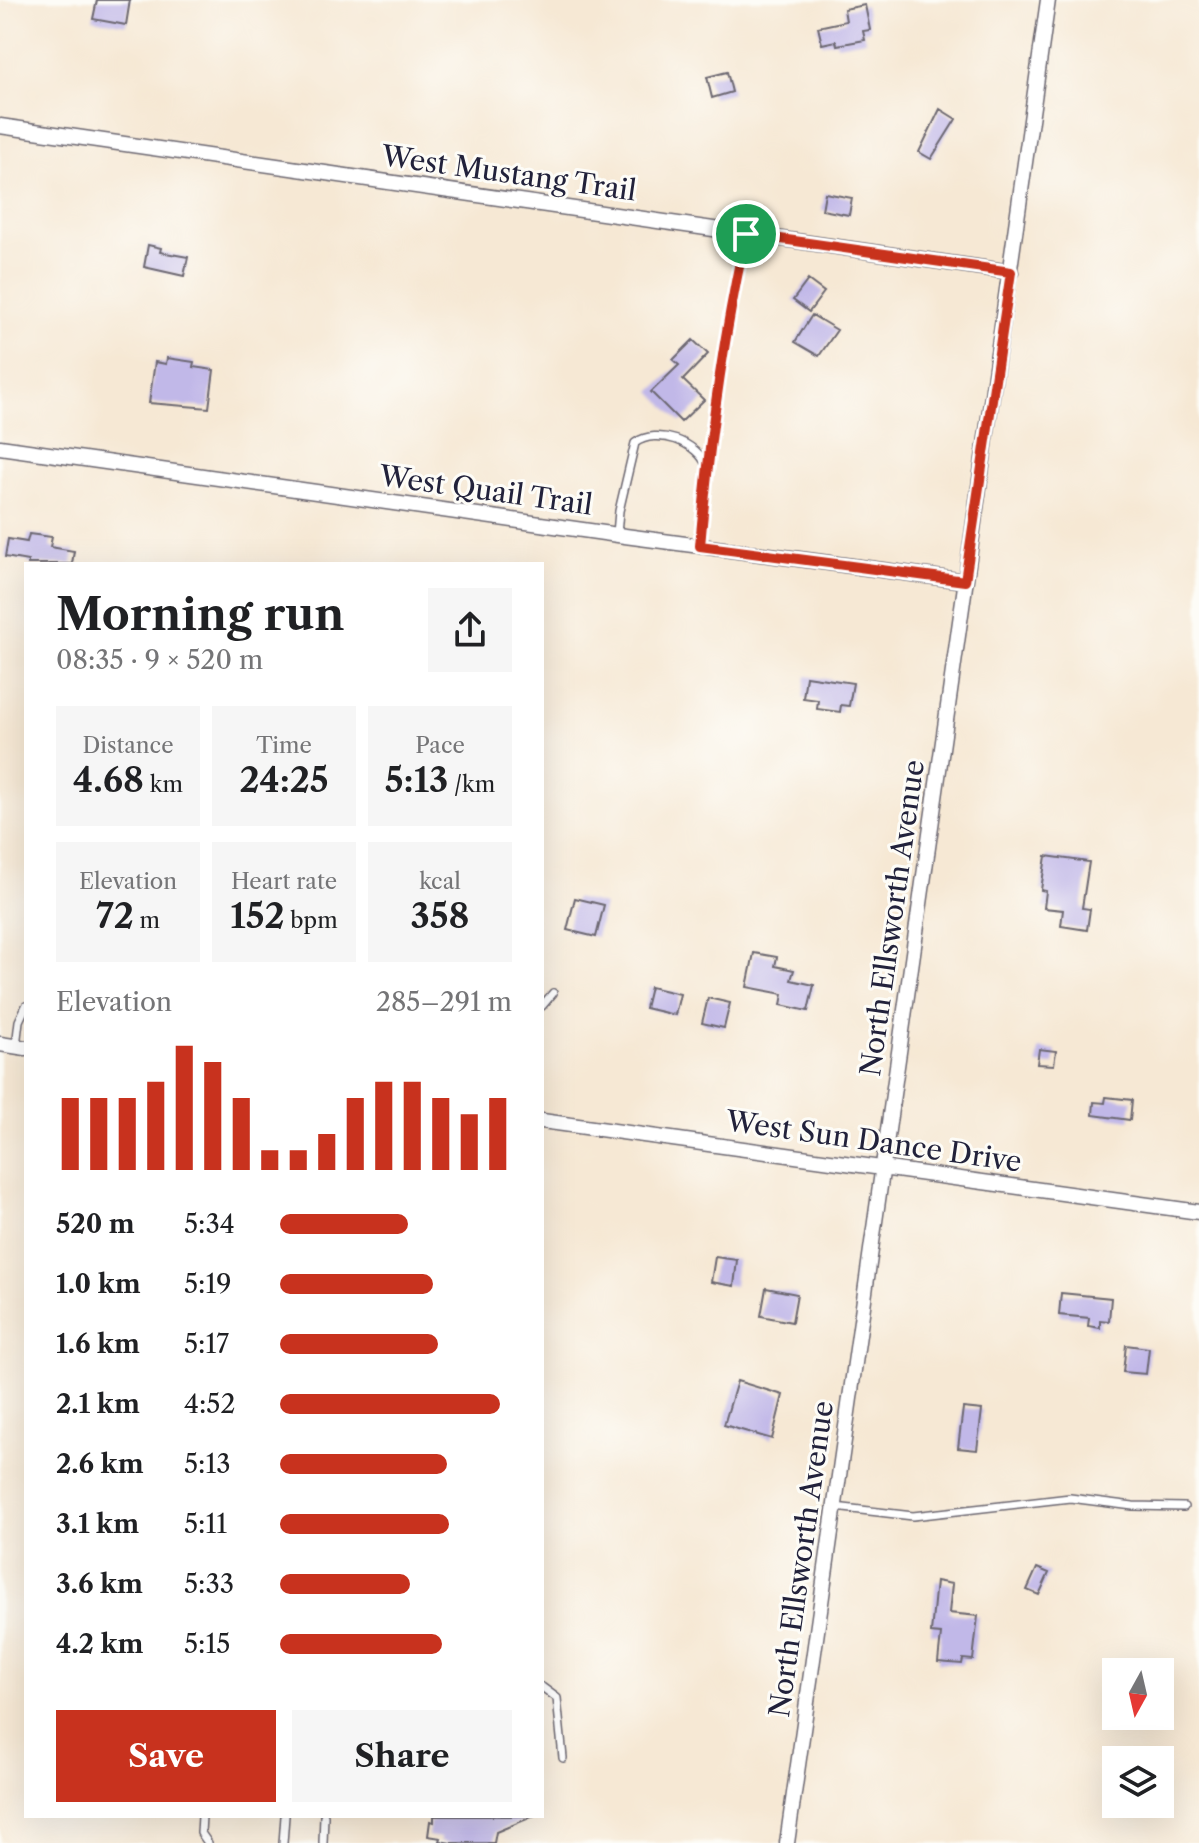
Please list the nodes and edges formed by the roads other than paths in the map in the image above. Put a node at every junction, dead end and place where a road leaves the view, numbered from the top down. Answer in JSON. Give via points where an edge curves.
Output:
{"nodes":[{"id":1,"x":1048,"y":0,"type":"edge"},
{"id":2,"x":0,"y":126,"type":"edge"},
{"id":3,"x":1011,"y":272,"type":"junction"},
{"id":4,"x":0,"y":447,"type":"edge"},
{"id":5,"x":617,"y":535,"type":"junction"},
{"id":6,"x":700,"y":546,"type":"junction"},
{"id":7,"x":965,"y":581,"type":"junction"},
{"id":8,"x":553,"y":993,"type":"dead end"},
{"id":9,"x":544,"y":1004,"type":"edge"},
{"id":10,"x":24,"y":1010,"type":"edge"},
{"id":11,"x":0,"y":1044,"type":"edge"},
{"id":12,"x":21,"y":1047,"type":"edge"},
{"id":13,"x":544,"y":1121,"type":"edge"},
{"id":14,"x":883,"y":1169,"type":"junction"},
{"id":15,"x":1199,"y":1212,"type":"edge"},
{"id":16,"x":835,"y":1507,"type":"junction"},
{"id":17,"x":1184,"y":1507,"type":"dead end"},
{"id":18,"x":544,"y":1688,"type":"edge"},
{"id":19,"x":563,"y":1758,"type":"dead end"},
{"id":20,"x":202,"y":1818,"type":"edge"},
{"id":21,"x":285,"y":1818,"type":"edge"},
{"id":22,"x":324,"y":1818,"type":"edge"},
{"id":23,"x":208,"y":1843,"type":"edge"},
{"id":24,"x":283,"y":1843,"type":"edge"},
{"id":25,"x":323,"y":1843,"type":"edge"},
{"id":26,"x":787,"y":1843,"type":"edge"}],
"edges":[{"from":1,"to":3,"type":"street","name":"North Ellsworth Avenue"},
{"from":2,"to":3,"type":"street","name":"West Mustang Trail"},
{"from":3,"to":7,"type":"street","name":"North Ellsworth Avenue"},
{"from":4,"to":5,"type":"street","name":"West Quail Trail"},
{"from":5,"to":6,"type":"street","name":"West Quail Trail"},
{"from":5,"to":6,"type":"lane","via":[[635,443],[659,436],[685,443],[707,467]]},
{"from":6,"to":7,"type":"street","name":"West Quail Trail"},
{"from":7,"to":14,"type":"street","name":"North Ellsworth Avenue"},
{"from":8,"to":9,"type":"lane"},
{"from":10,"to":12,"type":"lane","via":[[19,1021]]},
{"from":11,"to":12,"type":"street"},
{"from":13,"to":14,"type":"street","name":"West Sun Dance Drive"},
{"from":14,"to":15,"type":"street","name":"West Sun Dance Drive"},
{"from":14,"to":16,"type":"street","name":"North Ellsworth Avenue"},
{"from":16,"to":17,"type":"lane","via":[[913,1516],[1070,1498]]},
{"from":16,"to":26,"type":"street","name":"North Ellsworth Avenue"},
{"from":18,"to":19,"type":"lane","via":[[557,1698]]},
{"from":20,"to":23,"type":"lane","via":[[201,1833]]},
{"from":21,"to":24,"type":"lane"},
{"from":22,"to":25,"type":"lane"}]}
